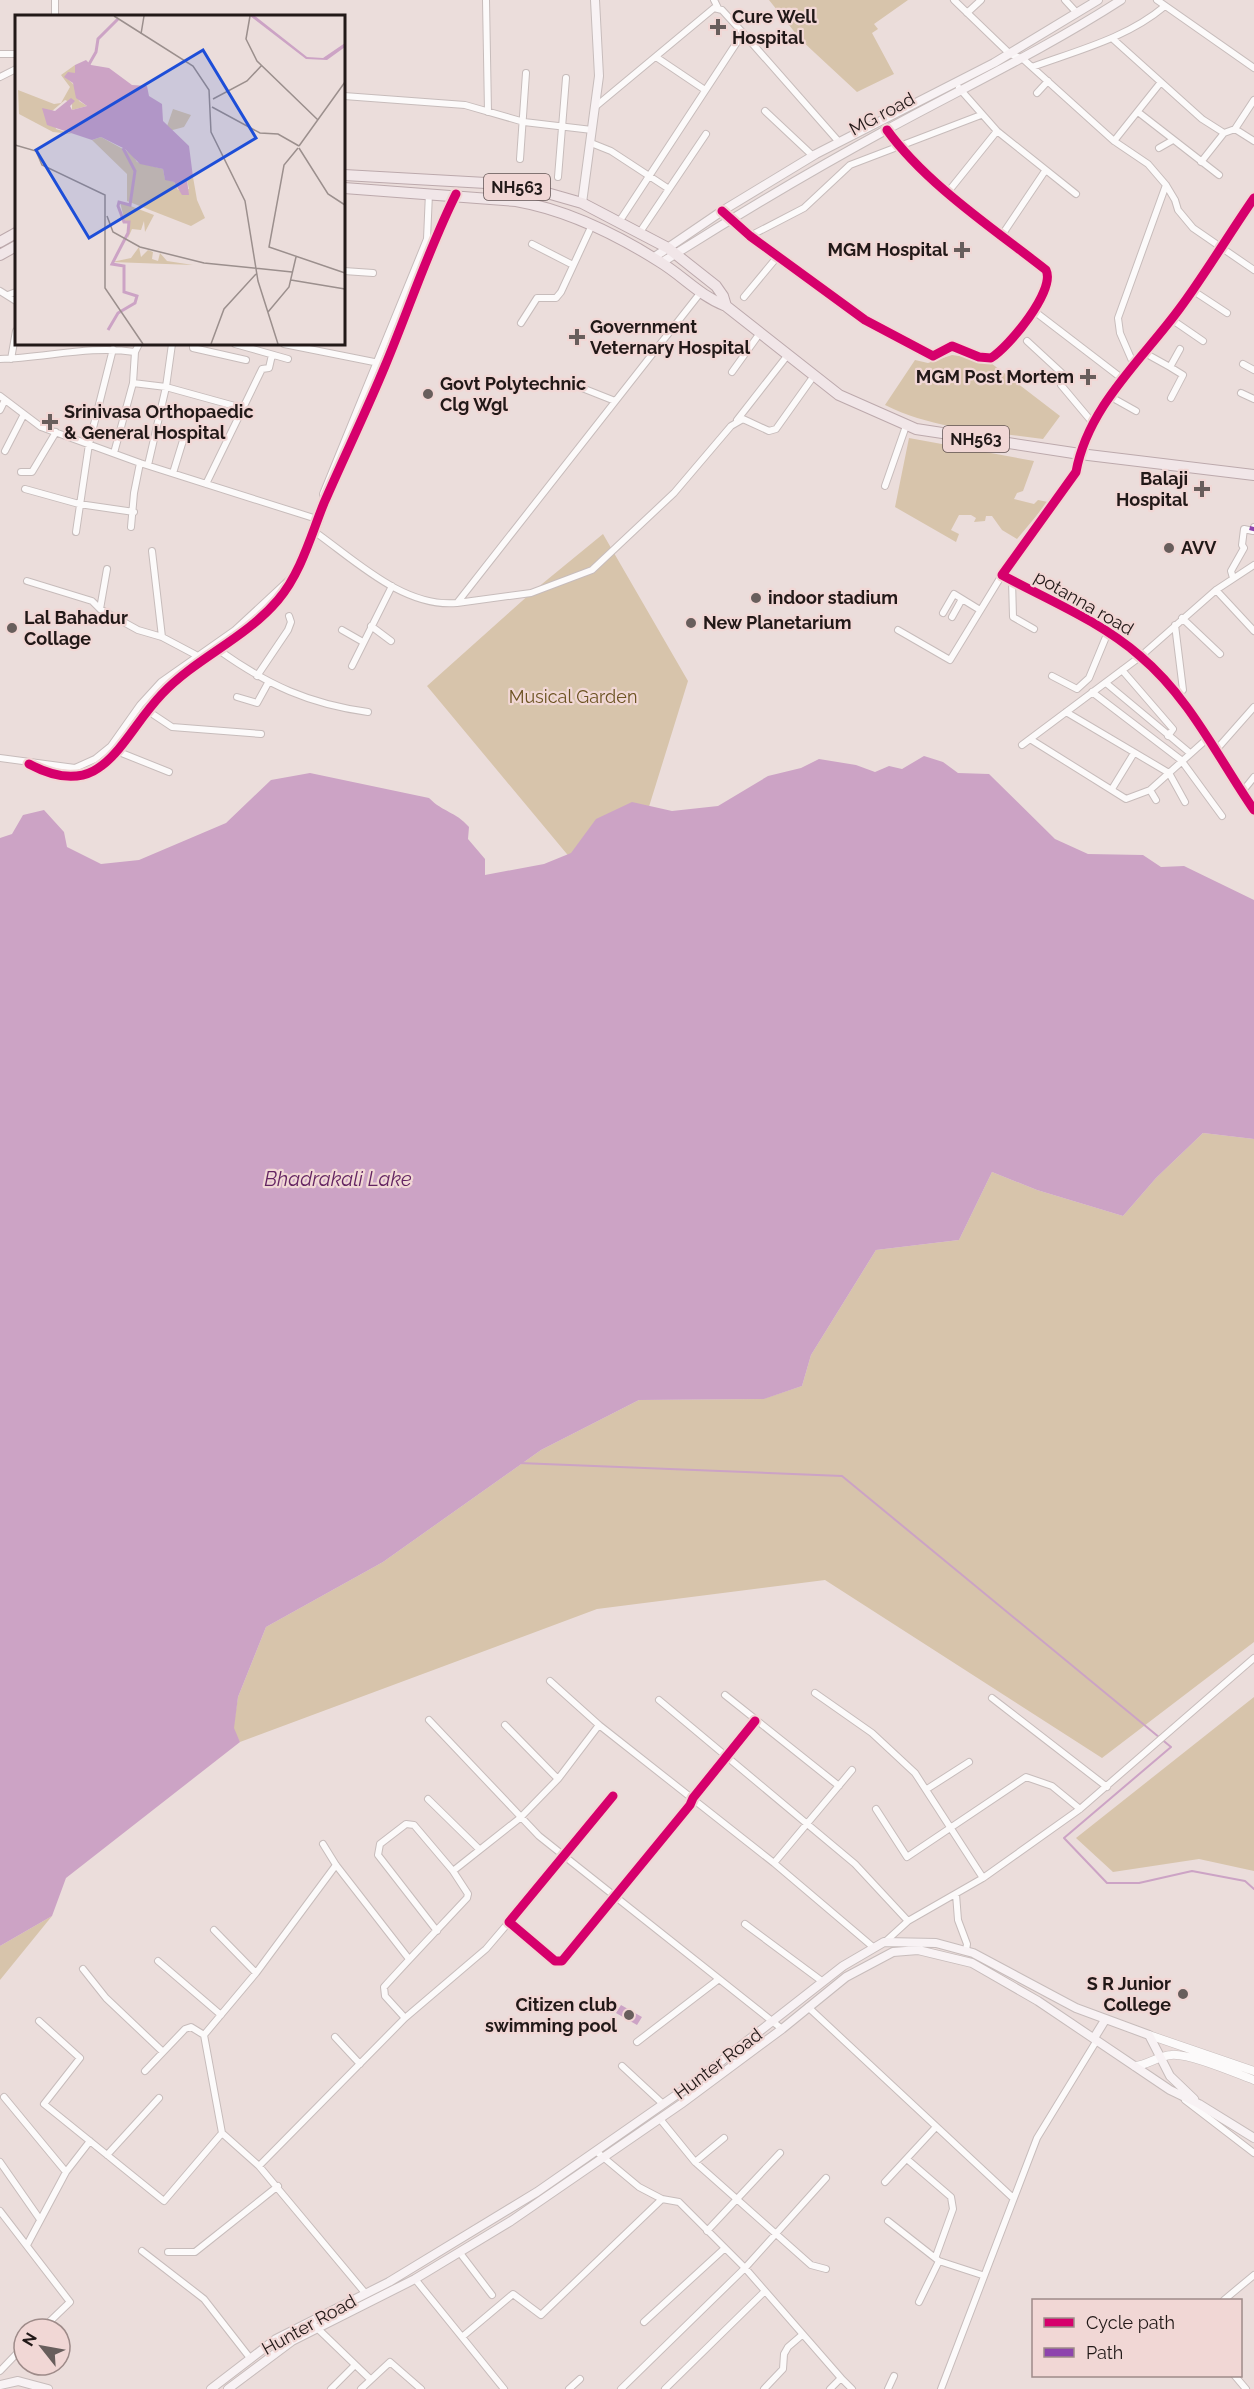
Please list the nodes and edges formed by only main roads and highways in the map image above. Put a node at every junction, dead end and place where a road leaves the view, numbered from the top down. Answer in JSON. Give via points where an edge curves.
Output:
{"nodes":[{"id":1,"x":595,"y":0,"type":"edge"},
{"id":2,"x":1098,"y":0,"type":"edge"},
{"id":3,"x":1121,"y":0,"type":"edge"},
{"id":4,"x":345,"y":175,"type":"edge"},
{"id":5,"x":345,"y":188,"type":"edge"},
{"id":6,"x":582,"y":203,"type":"junction"},
{"id":7,"x":15,"y":234,"type":"edge"},
{"id":8,"x":0,"y":242,"type":"edge"},
{"id":9,"x":15,"y":247,"type":"edge"},
{"id":10,"x":672,"y":251,"type":"junction"},
{"id":11,"x":0,"y":255,"type":"edge"},
{"id":12,"x":657,"y":260,"type":"junction"},
{"id":13,"x":726,"y":306,"type":"junction"},
{"id":14,"x":1254,"y":475,"type":"edge"},
{"id":15,"x":1105,"y":2020,"type":"junction"},
{"id":16,"x":1096,"y":2039,"type":"junction"},
{"id":17,"x":1199,"y":2103,"type":"junction"},
{"id":18,"x":1254,"y":2138,"type":"edge"},
{"id":19,"x":356,"y":2304,"type":"junction"},
{"id":20,"x":0,"y":2385,"type":"edge"},
{"id":21,"x":48,"y":2389,"type":"edge"},
{"id":22,"x":211,"y":2389,"type":"edge"},
{"id":23,"x":228,"y":2389,"type":"edge"}],
"edges":[{"from":1,"to":6,"type":"main road","via":[[599,39],[596,107]]},
{"from":2,"to":10,"type":"main road","name":"MG road","via":[[1010,54],[813,156],[722,212]]},
{"from":3,"to":10,"type":"main road","name":"MG road","via":[[1023,59]]},
{"from":4,"to":6,"type":"highway","number":"NH563","via":[[486,183],[540,190]]},
{"from":5,"to":12,"type":"highway","number":"NH563","via":[[456,194],[544,206],[592,225]]},
{"from":6,"to":10,"type":"highway","number":"NH563"},
{"from":7,"to":8,"type":"highway"},
{"from":9,"to":11,"type":"highway"},
{"from":10,"to":12,"type":"main road","name":"MG road"},
{"from":10,"to":13,"type":"highway","number":"NH563","via":[[716,286]]},
{"from":12,"to":13,"type":"highway","number":"NH563"},
{"from":13,"to":14,"type":"highway","number":"NH563","via":[[813,377],[861,407],[906,426],[945,435]]},
{"from":15,"to":16,"type":"main road"},
{"from":15,"to":17,"type":"main road","name":"Hunter Road","via":[[1149,2035],[1170,2076]]},
{"from":15,"to":19,"type":"main road","name":"Hunter Road","via":[[966,1950],[936,1943],[884,1942],[823,1982],[597,2152],[445,2250],[366,2294]]},
{"from":16,"to":17,"type":"main road","name":"Hunter Road","via":[[1179,2096]]},
{"from":16,"to":19,"type":"main road","name":"Hunter Road","via":[[972,1962],[918,1950],[879,1957],[846,1977],[604,2160],[415,2280]]},
{"from":17,"to":18,"type":"main road"},
{"from":19,"to":22,"type":"main road","name":"Hunter Road","via":[[276,2339]]},
{"from":19,"to":23,"type":"main road","name":"Hunter Road","via":[[282,2346]]},
{"from":20,"to":21,"type":"main road","via":[[18,2381]]}]}
